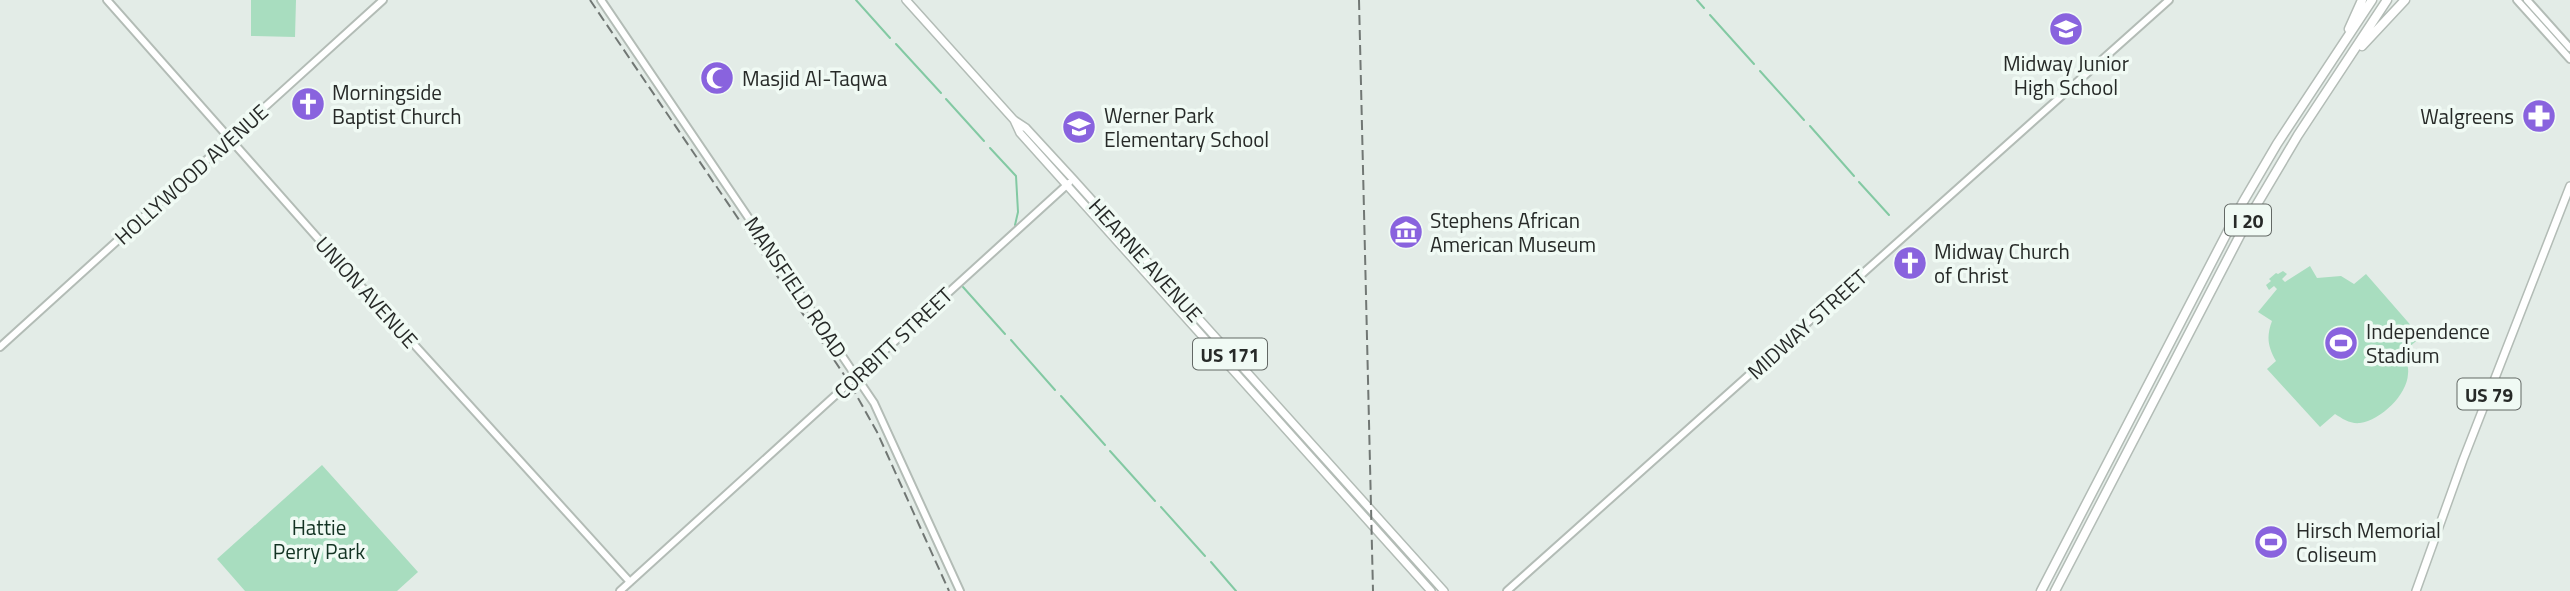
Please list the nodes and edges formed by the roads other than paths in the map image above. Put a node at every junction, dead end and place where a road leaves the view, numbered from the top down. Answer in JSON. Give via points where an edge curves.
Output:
{"nodes":[{"id":1,"x":107,"y":0,"type":"edge"},
{"id":2,"x":383,"y":0,"type":"edge"},
{"id":3,"x":601,"y":0,"type":"edge"},
{"id":4,"x":906,"y":0,"type":"edge"},
{"id":5,"x":2169,"y":0,"type":"edge"},
{"id":6,"x":2362,"y":0,"type":"edge"},
{"id":7,"x":2372,"y":0,"type":"edge"},
{"id":8,"x":2387,"y":0,"type":"edge"},
{"id":9,"x":2404,"y":0,"type":"edge"},
{"id":10,"x":2518,"y":0,"type":"edge"},
{"id":11,"x":2527,"y":0,"type":"edge"},
{"id":12,"x":2570,"y":48,"type":"edge"},
{"id":13,"x":2340,"y":50,"type":"junction"},
{"id":14,"x":2354,"y":53,"type":"junction"},
{"id":15,"x":2570,"y":59,"type":"edge"},
{"id":16,"x":230,"y":138,"type":"junction"},
{"id":17,"x":1069,"y":182,"type":"junction"},
{"id":18,"x":2570,"y":186,"type":"edge"},
{"id":19,"x":0,"y":347,"type":"edge"},
{"id":20,"x":856,"y":375,"type":"junction"},
{"id":21,"x":630,"y":582,"type":"junction"},
{"id":22,"x":620,"y":591,"type":"edge"},
{"id":23,"x":960,"y":591,"type":"edge"},
{"id":24,"x":1432,"y":591,"type":"edge"},
{"id":25,"x":1444,"y":591,"type":"edge"},
{"id":26,"x":1507,"y":591,"type":"edge"},
{"id":27,"x":2041,"y":591,"type":"edge"},
{"id":28,"x":2055,"y":591,"type":"edge"},
{"id":29,"x":2417,"y":591,"type":"edge"}],
"edges":[{"from":1,"to":16,"type":"street","name":"UNION AVENUE"},
{"from":2,"to":16,"type":"street","name":"HOLLYWOOD AVENUE"},
{"from":3,"to":20,"type":"street","name":"MANSFIELD ROAD"},
{"from":4,"to":17,"type":"main road","name":"HEARNE AVENUE","number":"US 171","via":[[1014,120],[1017,130]]},
{"from":5,"to":26,"type":"street","name":"MIDWAY STREET"},
{"from":6,"to":13,"type":"highway"},
{"from":7,"to":13,"type":"highway","number":"I 20"},
{"from":8,"to":14,"type":"highway","number":"I 20"},
{"from":9,"to":14,"type":"highway"},
{"from":10,"to":15,"type":"street"},
{"from":11,"to":12,"type":"street"},
{"from":13,"to":27,"type":"highway","number":"I 20","via":[[2243,202]]},
{"from":14,"to":28,"type":"highway","number":"I 20","via":[[2255,206]]},
{"from":16,"to":19,"type":"street","name":"HOLLYWOOD AVENUE"},
{"from":16,"to":21,"type":"street","name":"UNION AVENUE"},
{"from":17,"to":20,"type":"street","name":"CORBITT STREET"},
{"from":17,"to":24,"type":"main road","name":"HEARNE AVENUE","number":"US 171"},
{"from":17,"to":25,"type":"main road","name":"HEARNE AVENUE","number":"US 171"},
{"from":18,"to":29,"type":"main road","number":"US 79"},
{"from":20,"to":21,"type":"street","name":"CORBITT STREET"},
{"from":20,"to":23,"type":"street","name":"MANSFIELD ROAD","via":[[893,440]]},
{"from":21,"to":22,"type":"street","name":"CORBITT STREET"}]}
